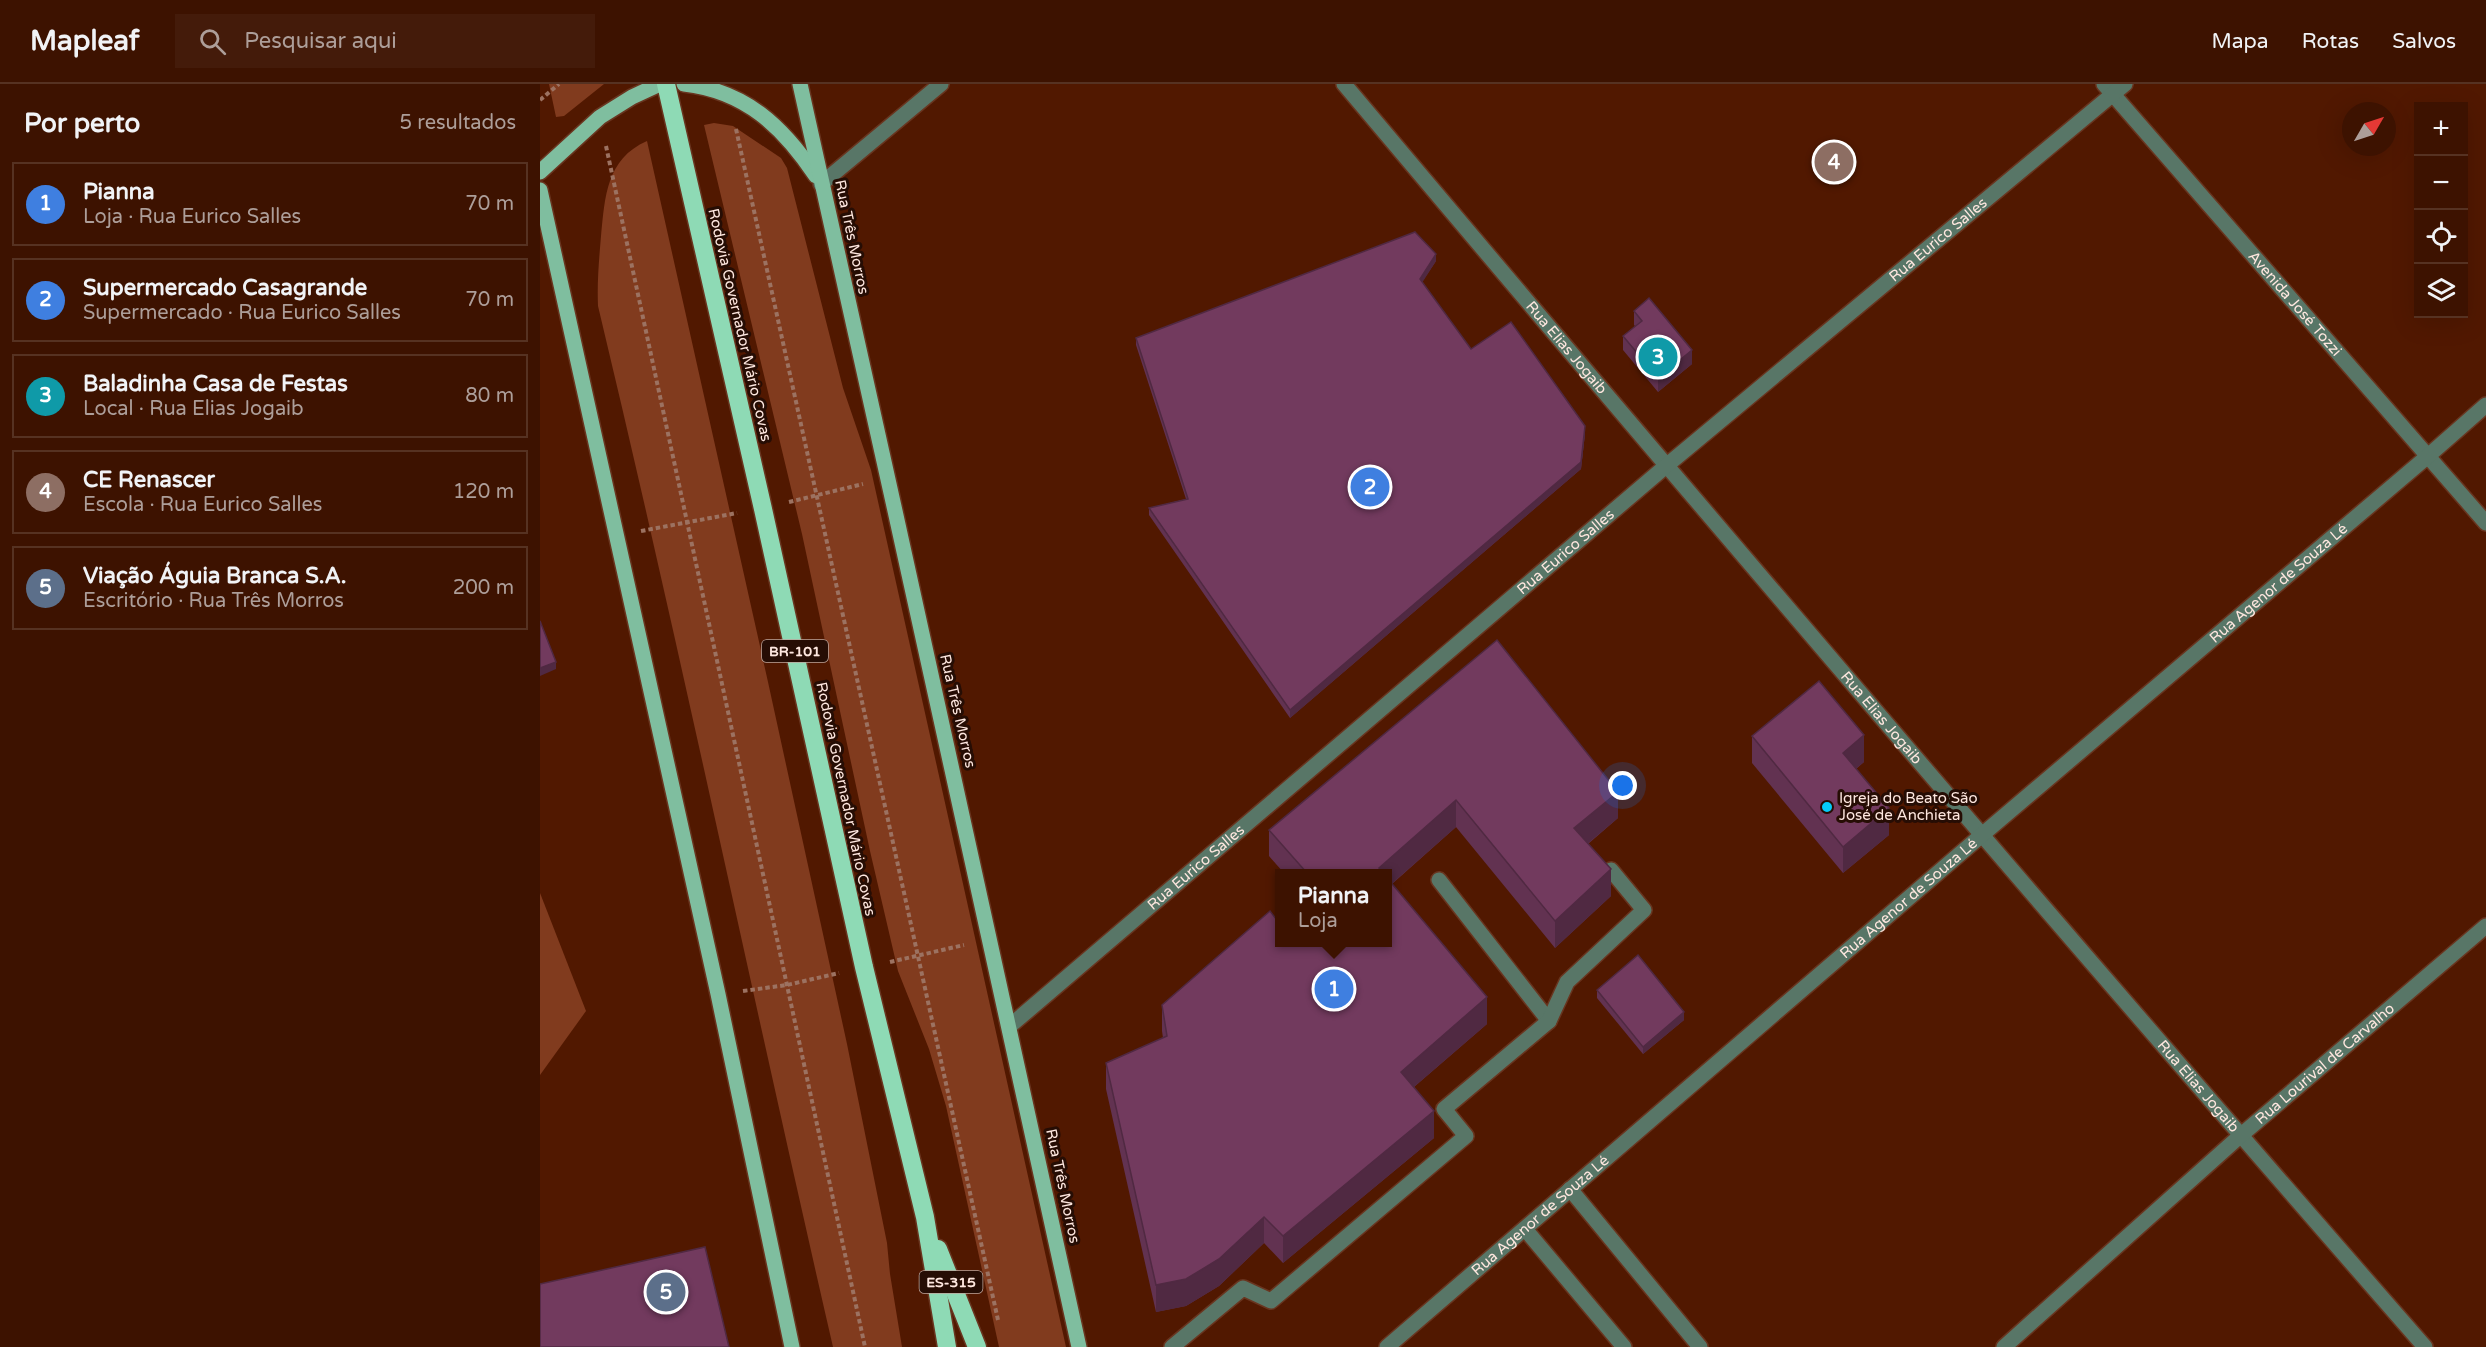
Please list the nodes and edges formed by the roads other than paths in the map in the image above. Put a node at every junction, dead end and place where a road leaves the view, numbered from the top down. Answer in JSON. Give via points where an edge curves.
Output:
{"nodes":[{"id":1,"x":660,"y":84,"type":"edge"},
{"id":2,"x":666,"y":84,"type":"edge"},
{"id":3,"x":684,"y":84,"type":"edge"},
{"id":4,"x":800,"y":84,"type":"edge"},
{"id":5,"x":941,"y":84,"type":"edge"},
{"id":6,"x":1344,"y":84,"type":"edge"},
{"id":7,"x":2125,"y":84,"type":"edge"},
{"id":8,"x":2109,"y":89,"type":"edge"},
{"id":9,"x":540,"y":172,"type":"edge"},
{"id":10,"x":822,"y":184,"type":"junction"},
{"id":11,"x":540,"y":190,"type":"edge"},
{"id":12,"x":2486,"y":405,"type":"edge"},
{"id":13,"x":2428,"y":456,"type":"junction"},
{"id":14,"x":1666,"y":465,"type":"junction"},
{"id":15,"x":2486,"y":523,"type":"edge"},
{"id":16,"x":1983,"y":834,"type":"junction"},
{"id":17,"x":1611,"y":870,"type":"edge"},
{"id":18,"x":1439,"y":880,"type":"dead end"},
{"id":19,"x":2486,"y":926,"type":"edge"},
{"id":20,"x":1549,"y":1021,"type":"junction"},
{"id":21,"x":1011,"y":1025,"type":"junction"},
{"id":22,"x":2240,"y":1136,"type":"junction"},
{"id":23,"x":1570,"y":1189,"type":"junction"},
{"id":24,"x":925,"y":1217,"type":"junction"},
{"id":25,"x":1525,"y":1229,"type":"junction"},
{"id":26,"x":792,"y":1347,"type":"edge"},
{"id":27,"x":935,"y":1347,"type":"edge"},
{"id":28,"x":947,"y":1347,"type":"edge"},
{"id":29,"x":977,"y":1347,"type":"edge"},
{"id":30,"x":1079,"y":1347,"type":"edge"},
{"id":31,"x":1172,"y":1347,"type":"edge"},
{"id":32,"x":1387,"y":1347,"type":"edge"},
{"id":33,"x":1624,"y":1347,"type":"edge"},
{"id":34,"x":1700,"y":1347,"type":"edge"},
{"id":35,"x":2004,"y":1347,"type":"edge"},
{"id":36,"x":2425,"y":1347,"type":"edge"}],
"edges":[{"from":1,"to":9,"type":"main road","via":[[600,117]]},
{"from":2,"to":24,"type":"highway","name":"Rodovia Governador Mário Covas","number":"BR-101","via":[[864,967]]},
{"from":3,"to":10,"type":"main road","via":[[728,93],[741,100],[777,127]]},
{"from":4,"to":10,"type":"main road","name":"Rua Três Morros"},
{"from":5,"to":10,"type":"street"},
{"from":6,"to":14,"type":"street","name":"Rua Elias Jogaib"},
{"from":7,"to":8,"type":"street","name":"Rua Eurico Salles"},
{"from":8,"to":13,"type":"street","name":"Avenida José Tozzi"},
{"from":8,"to":14,"type":"street","name":"Rua Eurico Salles"},
{"from":10,"to":21,"type":"main road","name":"Rua Três Morros"},
{"from":11,"to":26,"type":"main road"},
{"from":12,"to":13,"type":"street","name":"Rua Agenor de Souza Lé"},
{"from":13,"to":15,"type":"street","name":"Avenida José Tozzi"},
{"from":13,"to":16,"type":"street","name":"Rua Agenor de Souza Lé"},
{"from":14,"to":16,"type":"street","name":"Rua Elias Jogaib"},
{"from":14,"to":21,"type":"street","name":"Rua Eurico Salles"},
{"from":16,"to":22,"type":"street","name":"Rua Elias Jogaib"},
{"from":16,"to":23,"type":"street","name":"Rua Agenor de Souza Lé"},
{"from":17,"to":20,"type":"street","via":[[1644,910],[1567,982]]},
{"from":18,"to":20,"type":"street"},
{"from":19,"to":22,"type":"street","name":"Rua Lourival de Carvalho"},
{"from":20,"to":31,"type":"street","via":[[1444,1109],[1466,1136],[1448,1152],[1271,1301],[1243,1288]]},
{"from":21,"to":30,"type":"main road","name":"Rua Três Morros"},
{"from":22,"to":35,"type":"street","name":"Rua Lourival de Carvalho"},
{"from":22,"to":36,"type":"street","name":"Rua Elias Jogaib"},
{"from":23,"to":25,"type":"street","name":"Rua Agenor de Souza Lé"},
{"from":23,"to":34,"type":"street"},
{"from":24,"to":27,"type":"highway","number":"ES-315"},
{"from":24,"to":28,"type":"highway","name":"Rodovia Governador Mário Covas","number":"BR-101"},
{"from":24,"to":29,"type":"highway","number":"ES-315"},
{"from":25,"to":32,"type":"street","name":"Rua Agenor de Souza Lé"},
{"from":25,"to":33,"type":"street"}]}
